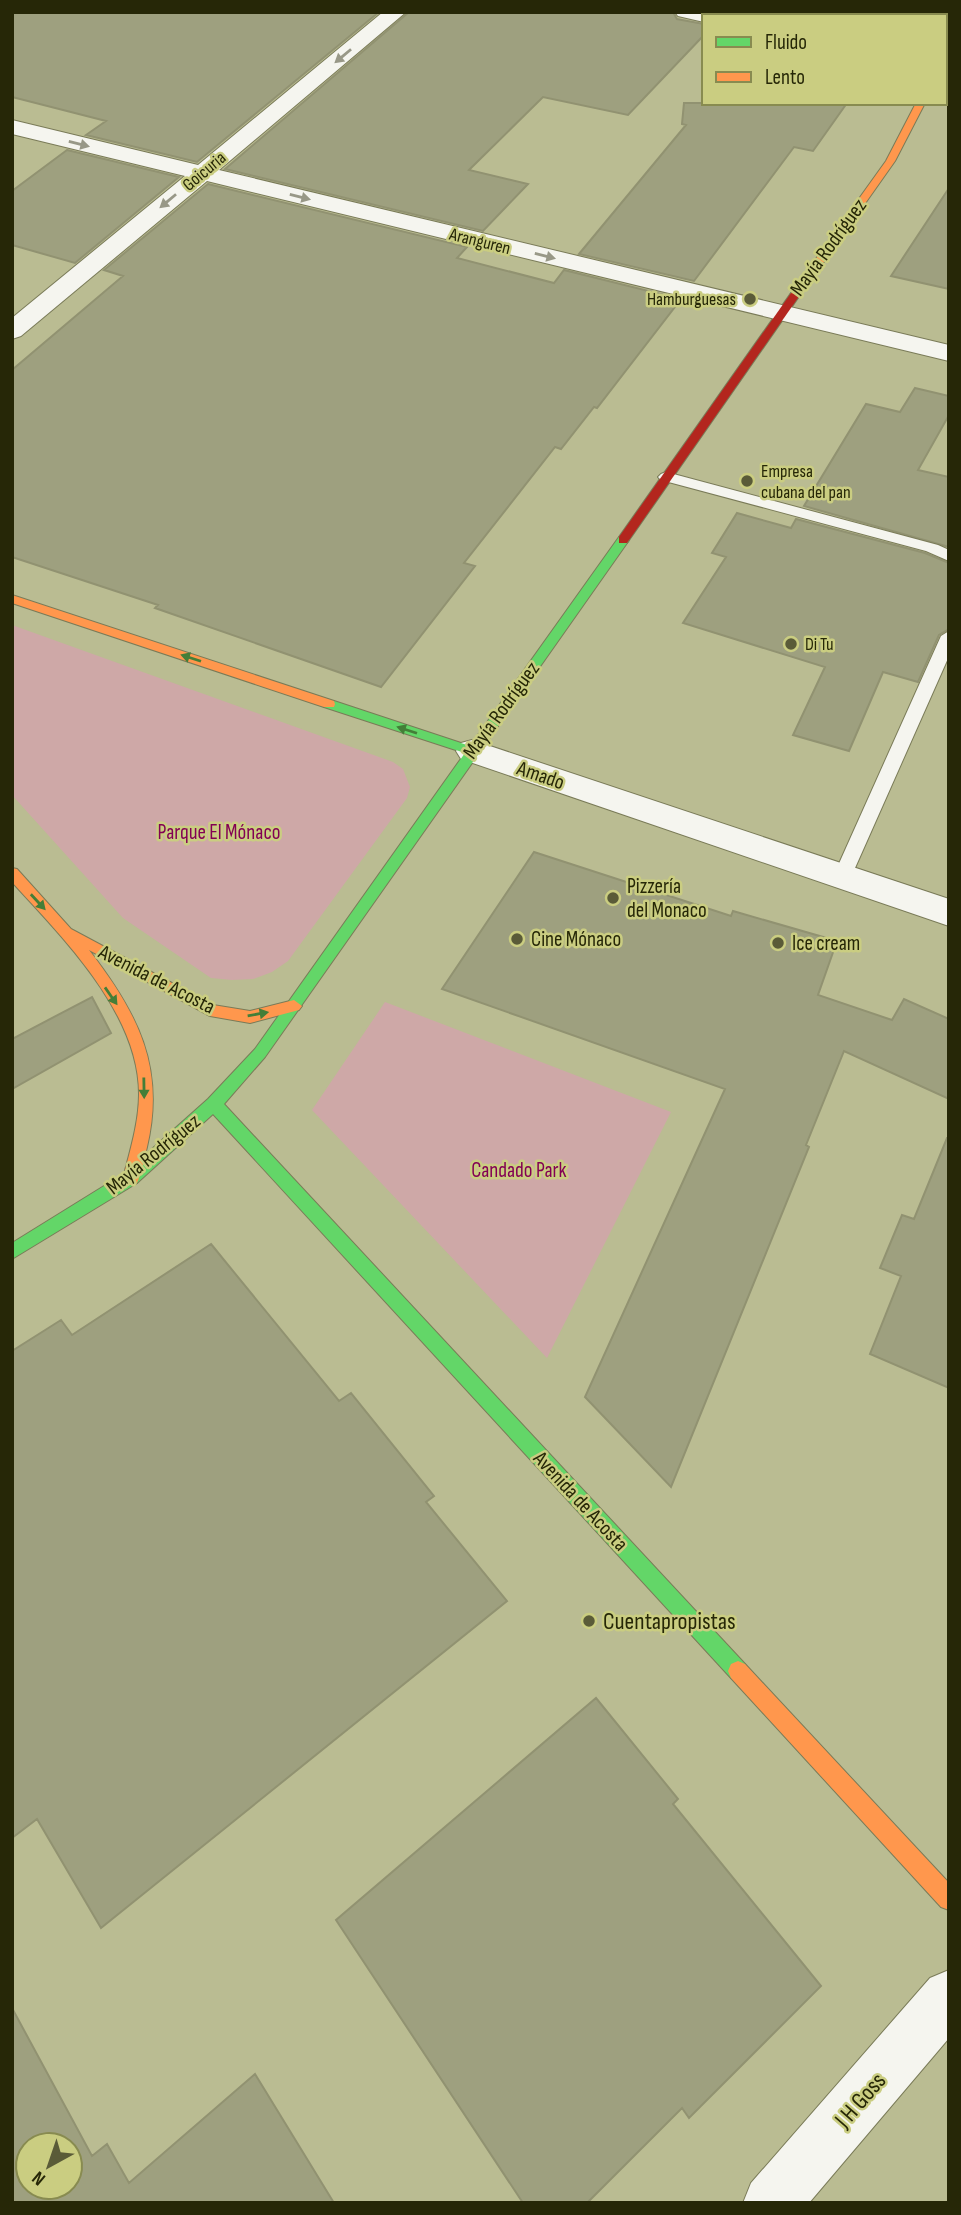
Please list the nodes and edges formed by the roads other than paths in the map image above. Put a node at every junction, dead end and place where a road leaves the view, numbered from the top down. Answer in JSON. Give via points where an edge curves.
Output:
{"nodes":[{"id":1,"x":396,"y":12,"type":"edge"},
{"id":2,"x":920,"y":105,"type":"edge"},
{"id":3,"x":12,"y":128,"type":"edge"},
{"id":4,"x":202,"y":173,"type":"junction"},
{"id":5,"x":781,"y":313,"type":"junction"},
{"id":6,"x":12,"y":331,"type":"edge"},
{"id":7,"x":949,"y":353,"type":"edge"},
{"id":8,"x":666,"y":477,"type":"junction"},
{"id":9,"x":949,"y":556,"type":"edge"},
{"id":10,"x":12,"y":599,"type":"edge"},
{"id":11,"x":949,"y":636,"type":"edge"},
{"id":12,"x":472,"y":751,"type":"junction"},
{"id":13,"x":12,"y":873,"type":"edge"},
{"id":14,"x":842,"y":877,"type":"junction"},
{"id":15,"x":949,"y":913,"type":"edge"},
{"id":16,"x":64,"y":930,"type":"junction"},
{"id":17,"x":295,"y":1006,"type":"junction"},
{"id":18,"x":214,"y":1104,"type":"junction"},
{"id":19,"x":131,"y":1178,"type":"junction"},
{"id":20,"x":12,"y":1252,"type":"edge"},
{"id":21,"x":949,"y":1899,"type":"edge"},
{"id":22,"x":949,"y":1997,"type":"edge"},
{"id":23,"x":771,"y":2203,"type":"edge"}],
"edges":[{"from":1,"to":4,"type":"street","name":"Goicuria","one_way":true},
{"from":2,"to":5,"type":"main road","name":"Mayía Rodríguez","via":[[890,161]]},
{"from":3,"to":4,"type":"street","name":"Aranguren","one_way":true},
{"from":4,"to":5,"type":"street","name":"Aranguren","one_way":true},
{"from":4,"to":6,"type":"street","name":"Goicuria","one_way":true},
{"from":5,"to":7,"type":"street","name":"Aranguren"},
{"from":5,"to":8,"type":"main road","name":"Mayía Rodríguez"},
{"from":8,"to":9,"type":"lane"},
{"from":8,"to":12,"type":"main road","name":"Mayía Rodríguez"},
{"from":12,"to":10,"type":"main road","name":"Amado","one_way":true},
{"from":11,"to":14,"type":"lane"},
{"from":12,"to":14,"type":"street","name":"Amado"},
{"from":12,"to":17,"type":"main road","name":"Mayía Rodríguez"},
{"from":13,"to":16,"type":"main road","name":"Avenida de Acosta","one_way":true},
{"from":14,"to":15,"type":"street","name":"Amado"},
{"from":16,"to":17,"type":"main road","name":"Avenida de Acosta","one_way":true,"via":[[210,1010],[250,1017]]},
{"from":16,"to":19,"type":"main road","name":"Avenida de Acosta","one_way":true,"via":[[129,1021],[146,1082]]},
{"from":17,"to":18,"type":"main road","name":"Mayía Rodríguez"},
{"from":18,"to":19,"type":"main road","name":"Mayía Rodríguez"},
{"from":18,"to":21,"type":"main road","name":"Avenida de Acosta"},
{"from":19,"to":20,"type":"main road","name":"Mayía Rodríguez"},
{"from":22,"to":23,"type":"street","name":"J H Goss"}]}
